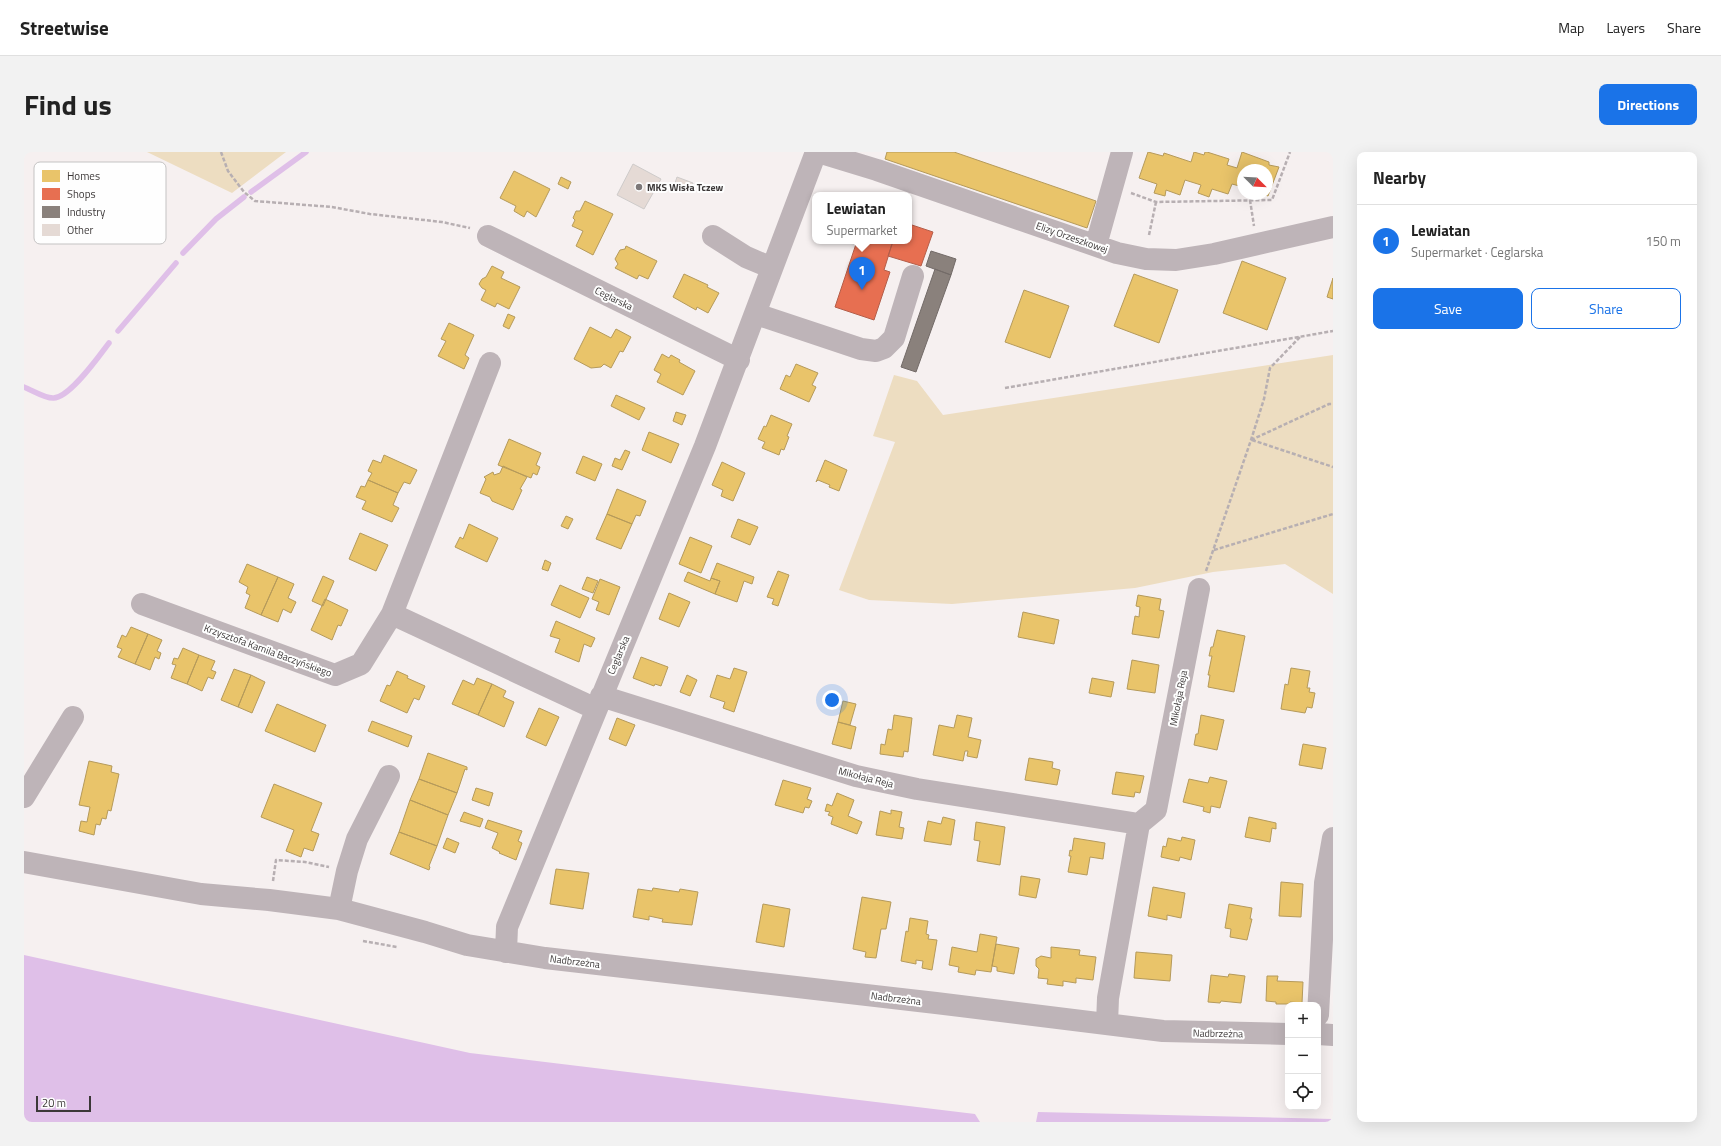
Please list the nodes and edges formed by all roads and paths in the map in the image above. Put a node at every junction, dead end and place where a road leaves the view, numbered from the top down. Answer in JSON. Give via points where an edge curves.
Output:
{"nodes":[{"id":1,"x":221,"y":152,"type":"edge"},
{"id":2,"x":817,"y":152,"type":"edge"},
{"id":3,"x":1122,"y":152,"type":"edge"},
{"id":4,"x":1290,"y":152,"type":"edge"},
{"id":5,"x":1114,"y":187,"type":"junction"},
{"id":6,"x":1273,"y":197,"type":"edge"},
{"id":7,"x":1250,"y":200,"type":"joint"},
{"id":8,"x":1156,"y":202,"type":"junction"},
{"id":9,"x":1333,"y":226,"type":"edge"},
{"id":10,"x":1255,"y":229,"type":"dead end"},
{"id":11,"x":1149,"y":235,"type":"dead end"},
{"id":12,"x":488,"y":236,"type":"joint"},
{"id":13,"x":713,"y":236,"type":"dead end"},
{"id":14,"x":1096,"y":245,"type":"junction"},
{"id":15,"x":772,"y":268,"type":"junction"},
{"id":16,"x":913,"y":276,"type":"dead end"},
{"id":17,"x":756,"y":314,"type":"junction"},
{"id":18,"x":1333,"y":332,"type":"edge"},
{"id":19,"x":1300,"y":337,"type":"junction"},
{"id":20,"x":739,"y":360,"type":"junction"},
{"id":21,"x":490,"y":363,"type":"dead end"},
{"id":22,"x":1005,"y":388,"type":"dead end"},
{"id":23,"x":1333,"y":404,"type":"edge"},
{"id":24,"x":1251,"y":440,"type":"junction"},
{"id":25,"x":1333,"y":467,"type":"edge"},
{"id":26,"x":1333,"y":514,"type":"edge"},
{"id":27,"x":1214,"y":550,"type":"junction"},
{"id":28,"x":1199,"y":589,"type":"joint"},
{"id":29,"x":142,"y":604,"type":"dead end"},
{"id":30,"x":392,"y":614,"type":"junction"},
{"id":31,"x":598,"y":702,"type":"junction"},
{"id":32,"x":73,"y":718,"type":"dead end"},
{"id":33,"x":389,"y":776,"type":"dead end"},
{"id":34,"x":24,"y":797,"type":"edge"},
{"id":35,"x":1139,"y":824,"type":"junction"},
{"id":36,"x":1333,"y":838,"type":"edge"},
{"id":37,"x":276,"y":860,"type":"dead end"},
{"id":38,"x":24,"y":862,"type":"edge"},
{"id":39,"x":347,"y":871,"type":"junction"},
{"id":40,"x":339,"y":909,"type":"junction"},
{"id":41,"x":506,"y":952,"type":"junction"},
{"id":42,"x":1319,"y":1002,"type":"edge"},
{"id":43,"x":1107,"y":1024,"type":"junction"},
{"id":44,"x":1285,"y":1034,"type":"edge"},
{"id":45,"x":1321,"y":1034,"type":"edge"},
{"id":46,"x":1333,"y":1035,"type":"edge"}],
"edges":[{"from":1,"to":12,"type":"path","via":[[228,171],[244,192],[255,201],[332,207],[442,222],[468,227]]},
{"from":2,"to":14,"type":"street","name":"Elizy Orzeszkowej"},
{"from":2,"to":15,"type":"street","name":"Ceglarska"},
{"from":3,"to":5,"type":"street"},
{"from":4,"to":6,"type":"path"},
{"from":5,"to":8,"type":"path"},
{"from":5,"to":14,"type":"street"},
{"from":7,"to":8,"type":"path"},
{"from":7,"to":10,"type":"path"},
{"from":8,"to":11,"type":"path"},
{"from":9,"to":14,"type":"street","name":"Elizy Orzeszkowej","via":[[1214,254],[1176,260],[1146,259],[1117,253]]},
{"from":12,"to":20,"type":"street","name":"Ceglarska"},
{"from":13,"to":15,"type":"street","via":[[746,257]]},
{"from":15,"to":17,"type":"street","name":"Ceglarska"},
{"from":16,"to":17,"type":"street","via":[[894,338],[884,348],[876,351]]},
{"from":17,"to":20,"type":"street","name":"Ceglarska"},
{"from":18,"to":19,"type":"path"},
{"from":19,"to":22,"type":"path"},
{"from":19,"to":24,"type":"path","via":[[1270,368],[1264,399]]},
{"from":20,"to":31,"type":"street","name":"Ceglarska"},
{"from":21,"to":30,"type":"street","name":"Krzysztofa Kamila Baczyńskiego"},
{"from":23,"to":24,"type":"path"},
{"from":24,"to":25,"type":"path"},
{"from":24,"to":27,"type":"path"},
{"from":26,"to":27,"type":"path"},
{"from":27,"to":28,"type":"path"},
{"from":28,"to":35,"type":"street","name":"Mikołaja Reja","via":[[1156,810]]},
{"from":29,"to":30,"type":"street","name":"Krzysztofa Kamila Baczyńskiego","via":[[335,675],[361,664]]},
{"from":30,"to":31,"type":"street"},
{"from":31,"to":35,"type":"street","name":"Mikołaja Reja","via":[[856,776],[917,789]]},
{"from":31,"to":41,"type":"street","name":"Ceglarska","via":[[507,927]]},
{"from":32,"to":34,"type":"street"},
{"from":33,"to":39,"type":"street","via":[[357,839]]},
{"from":35,"to":43,"type":"street","via":[[1108,998]]},
{"from":36,"to":42,"type":"street","via":[[1325,883]]},
{"from":37,"to":39,"type":"path","via":[[305,862]]},
{"from":38,"to":40,"type":"street","name":"Nadbrzeżna","via":[[200,894]]},
{"from":39,"to":40,"type":"street"},
{"from":40,"to":41,"type":"street","name":"Nadbrzeżna","via":[[467,945]]},
{"from":41,"to":43,"type":"street","name":"Nadbrzeżna"},
{"from":43,"to":44,"type":"street","name":"Nadbrzeżna","via":[[1163,1031]]},
{"from":45,"to":46,"type":"street"}]}
